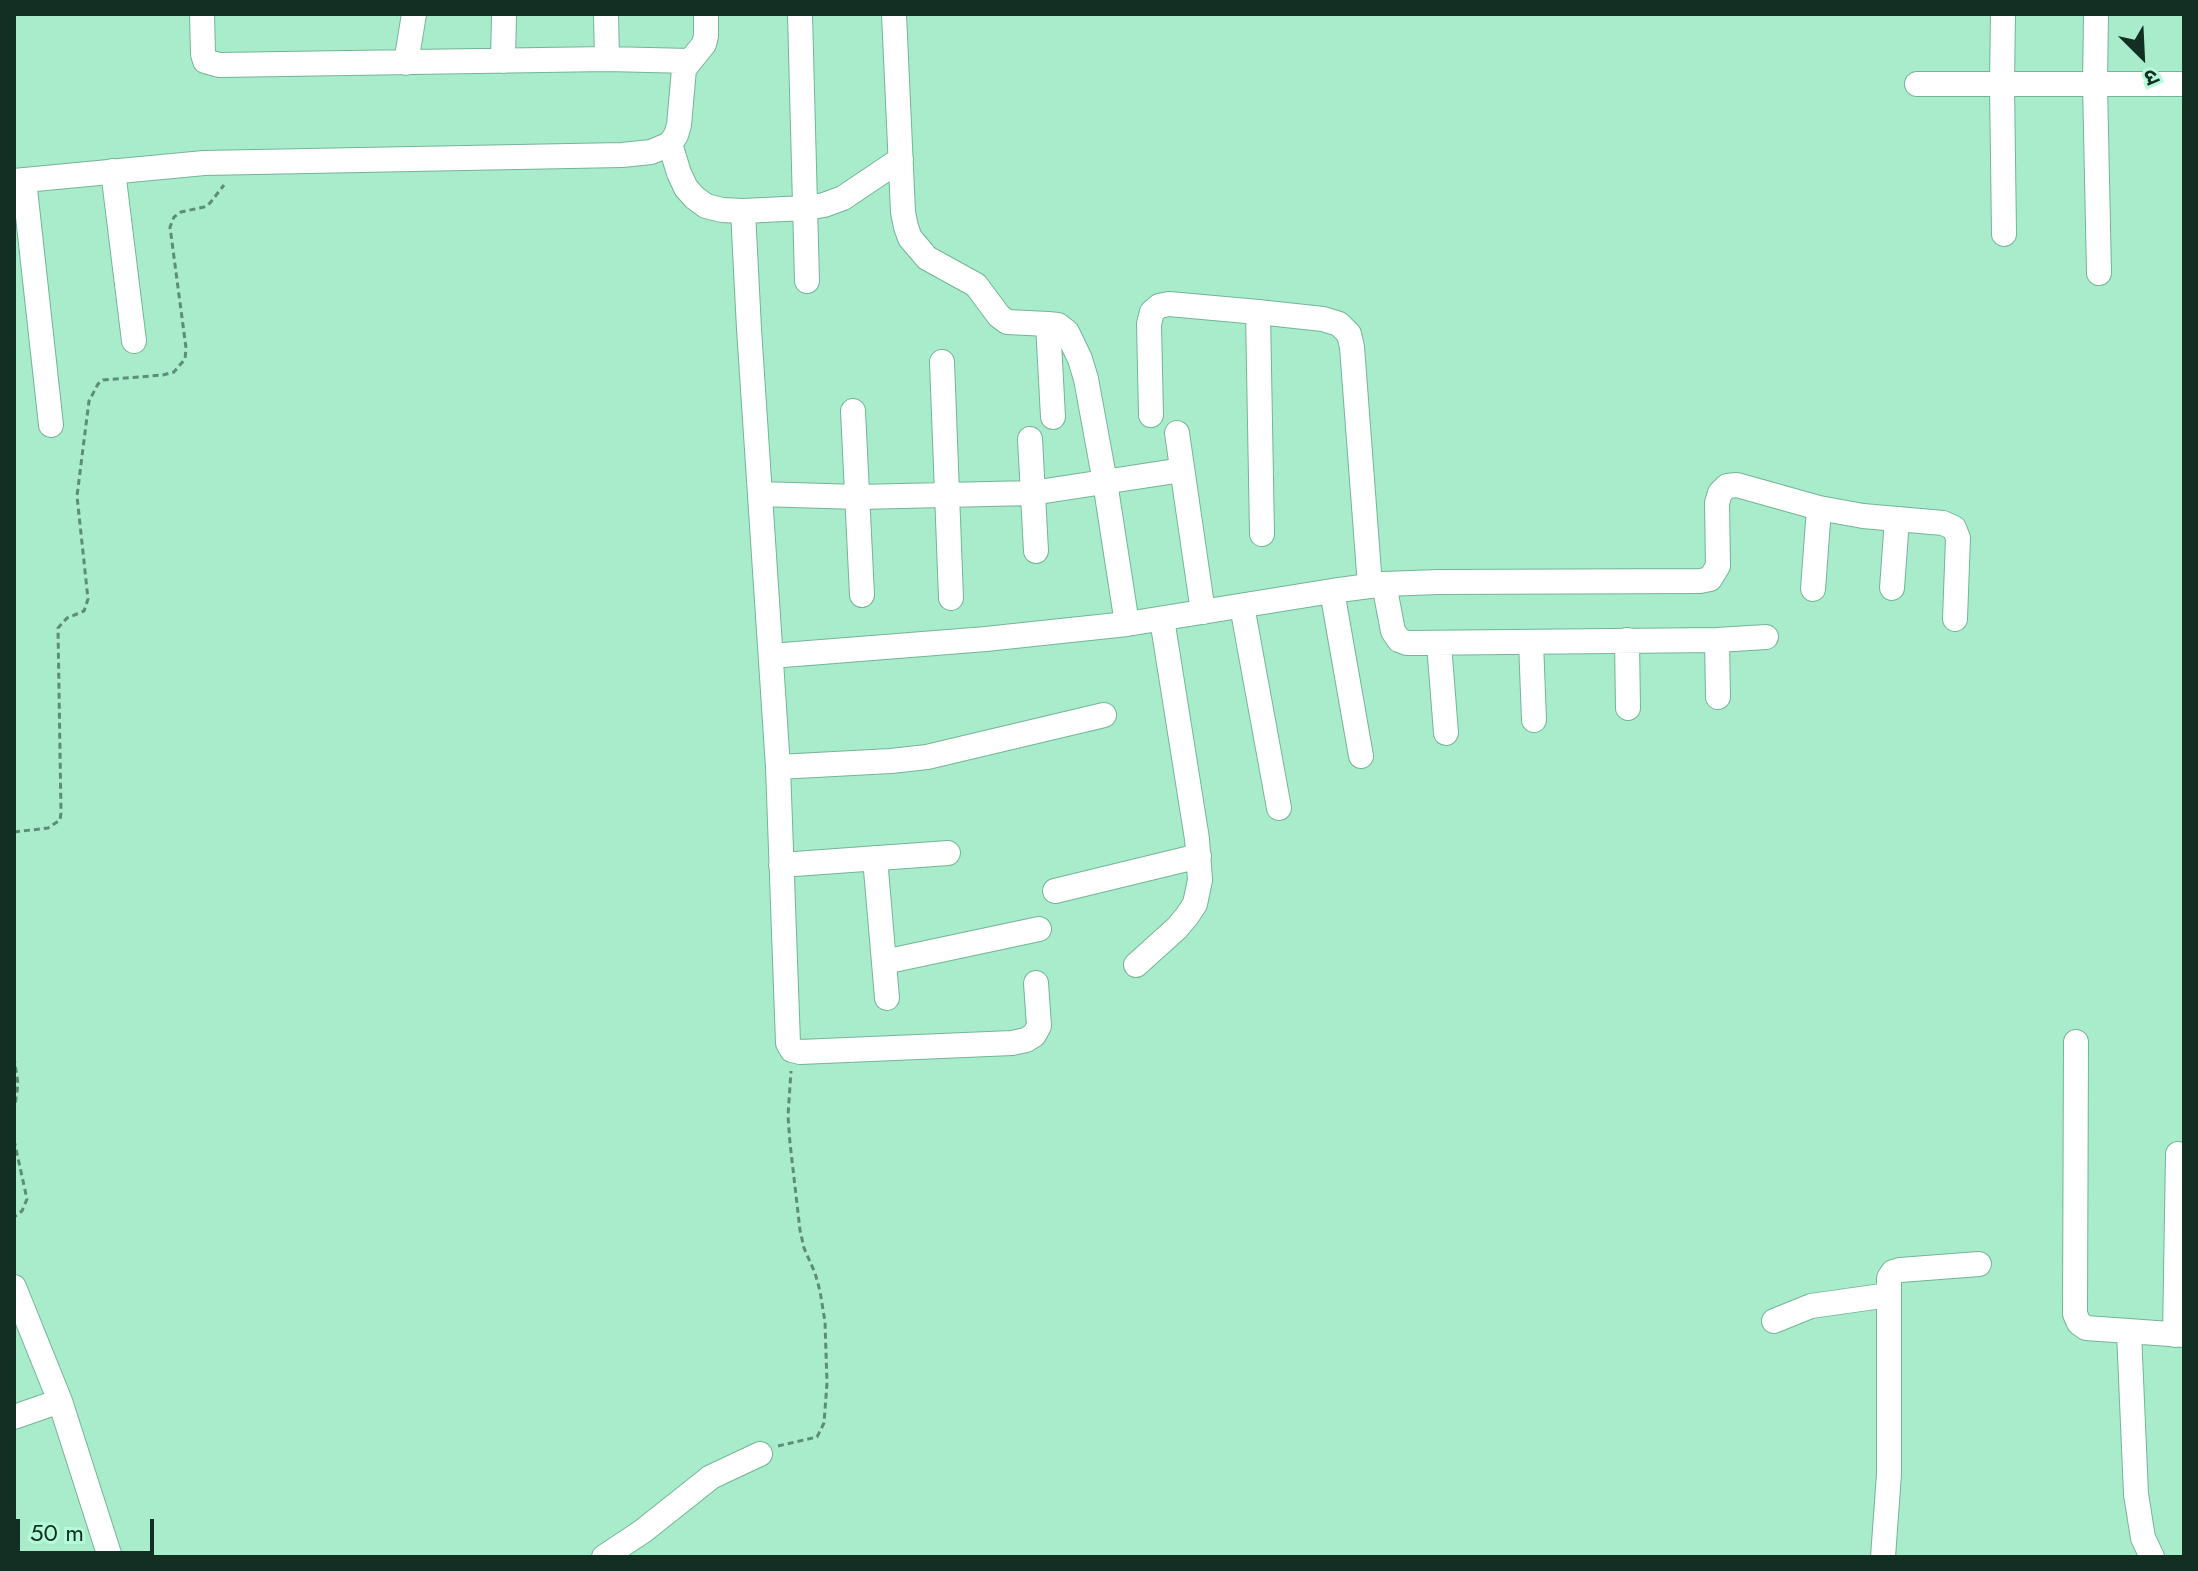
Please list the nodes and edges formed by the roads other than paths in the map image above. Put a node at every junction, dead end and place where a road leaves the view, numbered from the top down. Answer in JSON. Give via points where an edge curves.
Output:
{"nodes":[{"id":1,"x":202,"y":14,"type":"edge"},
{"id":2,"x":414,"y":14,"type":"edge"},
{"id":3,"x":504,"y":14,"type":"edge"},
{"id":4,"x":606,"y":14,"type":"edge"},
{"id":5,"x":706,"y":14,"type":"edge"},
{"id":6,"x":800,"y":14,"type":"edge"},
{"id":7,"x":894,"y":14,"type":"edge"},
{"id":8,"x":2003,"y":14,"type":"edge"},
{"id":9,"x":2096,"y":14,"type":"edge"},
{"id":10,"x":607,"y":59,"type":"junction"},
{"id":11,"x":503,"y":61,"type":"junction"},
{"id":12,"x":690,"y":61,"type":"junction"},
{"id":13,"x":406,"y":63,"type":"junction"},
{"id":14,"x":1917,"y":84,"type":"dead end"},
{"id":15,"x":2002,"y":84,"type":"junction"},
{"id":16,"x":2095,"y":84,"type":"junction"},
{"id":17,"x":2184,"y":84,"type":"edge"},
{"id":18,"x":670,"y":144,"type":"junction"},
{"id":19,"x":901,"y":159,"type":"junction"},
{"id":20,"x":113,"y":171,"type":"junction"},
{"id":21,"x":19,"y":180,"type":"edge"},
{"id":22,"x":805,"y":208,"type":"junction"},
{"id":23,"x":743,"y":211,"type":"junction"},
{"id":24,"x":2004,"y":234,"type":"dead end"},
{"id":25,"x":2099,"y":273,"type":"dead end"},
{"id":26,"x":807,"y":281,"type":"dead end"},
{"id":27,"x":1258,"y":312,"type":"junction"},
{"id":28,"x":1048,"y":324,"type":"junction"},
{"id":29,"x":134,"y":341,"type":"dead end"},
{"id":30,"x":942,"y":362,"type":"dead end"},
{"id":31,"x":853,"y":411,"type":"dead end"},
{"id":32,"x":1151,"y":415,"type":"dead end"},
{"id":33,"x":1053,"y":417,"type":"dead end"},
{"id":34,"x":51,"y":425,"type":"dead end"},
{"id":35,"x":1177,"y":433,"type":"dead end"},
{"id":36,"x":1030,"y":439,"type":"dead end"},
{"id":37,"x":1182,"y":470,"type":"junction"},
{"id":38,"x":1105,"y":482,"type":"junction"},
{"id":39,"x":1032,"y":493,"type":"junction"},
{"id":40,"x":760,"y":494,"type":"junction"},
{"id":41,"x":947,"y":495,"type":"junction"},
{"id":42,"x":858,"y":497,"type":"junction"},
{"id":43,"x":1819,"y":508,"type":"junction"},
{"id":44,"x":1897,"y":519,"type":"junction"},
{"id":45,"x":1262,"y":534,"type":"dead end"},
{"id":46,"x":1036,"y":551,"type":"dead end"},
{"id":47,"x":1377,"y":585,"type":"junction"},
{"id":48,"x":1892,"y":588,"type":"dead end"},
{"id":49,"x":1813,"y":589,"type":"dead end"},
{"id":50,"x":1332,"y":591,"type":"junction"},
{"id":51,"x":862,"y":595,"type":"dead end"},
{"id":52,"x":951,"y":598,"type":"dead end"},
{"id":53,"x":1242,"y":606,"type":"junction"},
{"id":54,"x":1203,"y":612,"type":"junction"},
{"id":55,"x":1162,"y":619,"type":"junction"},
{"id":56,"x":1955,"y":619,"type":"dead end"},
{"id":57,"x":1127,"y":624,"type":"junction"},
{"id":58,"x":1766,"y":637,"type":"dead end"},
{"id":59,"x":1627,"y":640,"type":"junction"},
{"id":60,"x":1717,"y":640,"type":"junction"},
{"id":61,"x":1531,"y":642,"type":"junction"},
{"id":62,"x":1439,"y":644,"type":"junction"},
{"id":63,"x":771,"y":656,"type":"junction"},
{"id":64,"x":1718,"y":697,"type":"dead end"},
{"id":65,"x":1628,"y":708,"type":"dead end"},
{"id":66,"x":1104,"y":715,"type":"dead end"},
{"id":67,"x":1534,"y":720,"type":"dead end"},
{"id":68,"x":1446,"y":733,"type":"dead end"},
{"id":69,"x":1361,"y":756,"type":"dead end"},
{"id":70,"x":778,"y":767,"type":"junction"},
{"id":71,"x":1279,"y":808,"type":"dead end"},
{"id":72,"x":948,"y":853,"type":"dead end"},
{"id":73,"x":1199,"y":856,"type":"junction"},
{"id":74,"x":875,"y":858,"type":"junction"},
{"id":75,"x":781,"y":865,"type":"junction"},
{"id":76,"x":1055,"y":891,"type":"dead end"},
{"id":77,"x":1039,"y":929,"type":"dead end"},
{"id":78,"x":884,"y":962,"type":"junction"},
{"id":79,"x":1136,"y":965,"type":"dead end"},
{"id":80,"x":1036,"y":983,"type":"dead end"},
{"id":81,"x":887,"y":998,"type":"dead end"},
{"id":82,"x":2076,"y":1042,"type":"dead end"},
{"id":83,"x":2178,"y":1154,"type":"dead end"},
{"id":84,"x":1979,"y":1264,"type":"dead end"},
{"id":85,"x":14,"y":1287,"type":"edge"},
{"id":86,"x":1889,"y":1295,"type":"junction"},
{"id":87,"x":1774,"y":1321,"type":"dead end"},
{"id":88,"x":2129,"y":1332,"type":"junction"},
{"id":89,"x":2179,"y":1335,"type":"edge"},
{"id":90,"x":60,"y":1401,"type":"junction"},
{"id":91,"x":14,"y":1417,"type":"edge"},
{"id":92,"x":760,"y":1454,"type":"dead end"},
{"id":93,"x":110,"y":1557,"type":"edge"},
{"id":94,"x":604,"y":1557,"type":"edge"},
{"id":95,"x":1883,"y":1557,"type":"edge"},
{"id":96,"x":2152,"y":1557,"type":"edge"}],
"edges":[{"from":1,"to":13,"type":"street","via":[[203,54],[211,64]]},
{"from":2,"to":13,"type":"street"},
{"from":3,"to":11,"type":"street"},
{"from":4,"to":10,"type":"street"},
{"from":5,"to":12,"type":"street","via":[[704,44]]},
{"from":6,"to":22,"type":"street"},
{"from":7,"to":19,"type":"street"},
{"from":8,"to":15,"type":"street"},
{"from":9,"to":16,"type":"street"},
{"from":10,"to":11,"type":"street"},
{"from":10,"to":12,"type":"street"},
{"from":11,"to":13,"type":"street"},
{"from":12,"to":18,"type":"street","via":[[682,78],[679,125]]},
{"from":14,"to":15,"type":"street"},
{"from":15,"to":16,"type":"street"},
{"from":15,"to":24,"type":"street"},
{"from":16,"to":17,"type":"street"},
{"from":16,"to":25,"type":"street"},
{"from":18,"to":20,"type":"street","via":[[622,155],[204,163]]},
{"from":18,"to":23,"type":"street","via":[[695,198],[706,206]]},
{"from":19,"to":22,"type":"street","via":[[843,198]]},
{"from":19,"to":28,"type":"street","via":[[906,227],[917,247],[976,285],[1007,322]]},
{"from":20,"to":21,"type":"street"},
{"from":20,"to":29,"type":"street"},
{"from":21,"to":34,"type":"street"},
{"from":22,"to":23,"type":"street"},
{"from":22,"to":26,"type":"street"},
{"from":23,"to":40,"type":"street"},
{"from":27,"to":32,"type":"street","via":[[1169,304],[1152,312]]},
{"from":27,"to":45,"type":"street"},
{"from":27,"to":47,"type":"street","via":[[1323,319],[1349,334]]},
{"from":28,"to":33,"type":"street"},
{"from":28,"to":38,"type":"street","via":[[1067,332],[1080,359]]},
{"from":30,"to":41,"type":"street"},
{"from":31,"to":42,"type":"street"},
{"from":35,"to":37,"type":"street"},
{"from":36,"to":39,"type":"street"},
{"from":37,"to":38,"type":"street"},
{"from":37,"to":54,"type":"street"},
{"from":38,"to":39,"type":"street"},
{"from":38,"to":57,"type":"street"},
{"from":39,"to":41,"type":"street"},
{"from":39,"to":46,"type":"street"},
{"from":40,"to":42,"type":"street"},
{"from":40,"to":63,"type":"street"},
{"from":41,"to":42,"type":"street"},
{"from":41,"to":52,"type":"street"},
{"from":42,"to":51,"type":"street"},
{"from":43,"to":44,"type":"street"},
{"from":43,"to":47,"type":"street","via":[[1727,486],[1717,503],[1718,566],[1710,579],[1700,581]]},
{"from":43,"to":49,"type":"street"},
{"from":44,"to":48,"type":"street"},
{"from":44,"to":56,"type":"street","via":[[1954,528]]},
{"from":47,"to":50,"type":"street"},
{"from":47,"to":62,"type":"street","via":[[1399,640]]},
{"from":50,"to":53,"type":"street"},
{"from":50,"to":69,"type":"street"},
{"from":53,"to":54,"type":"street"},
{"from":53,"to":71,"type":"street"},
{"from":54,"to":55,"type":"street"},
{"from":55,"to":57,"type":"street"},
{"from":55,"to":73,"type":"street"},
{"from":57,"to":63,"type":"street"},
{"from":58,"to":60,"type":"street"},
{"from":59,"to":60,"type":"street"},
{"from":59,"to":61,"type":"street"},
{"from":59,"to":65,"type":"street"},
{"from":60,"to":64,"type":"street"},
{"from":61,"to":62,"type":"street"},
{"from":61,"to":67,"type":"street"},
{"from":62,"to":68,"type":"street"},
{"from":63,"to":70,"type":"street"},
{"from":66,"to":70,"type":"street","via":[[927,757]]},
{"from":70,"to":75,"type":"street"},
{"from":72,"to":74,"type":"street"},
{"from":73,"to":76,"type":"street"},
{"from":73,"to":79,"type":"street","via":[[1195,904]]},
{"from":74,"to":75,"type":"street"},
{"from":74,"to":78,"type":"street"},
{"from":75,"to":80,"type":"street","via":[[792,1050],[1026,1040],[1039,1026]]},
{"from":77,"to":78,"type":"street"},
{"from":78,"to":81,"type":"street"},
{"from":82,"to":88,"type":"street","via":[[2075,1314],[2086,1328]]},
{"from":83,"to":89,"type":"street"},
{"from":84,"to":86,"type":"street","via":[[1893,1272]]},
{"from":85,"to":90,"type":"street"},
{"from":86,"to":87,"type":"street","via":[[1811,1306]]},
{"from":86,"to":95,"type":"street"},
{"from":88,"to":89,"type":"street"},
{"from":88,"to":96,"type":"street","via":[[2136,1502]]},
{"from":90,"to":91,"type":"street"},
{"from":90,"to":93,"type":"street"},
{"from":92,"to":94,"type":"street","via":[[711,1477]]}]}
